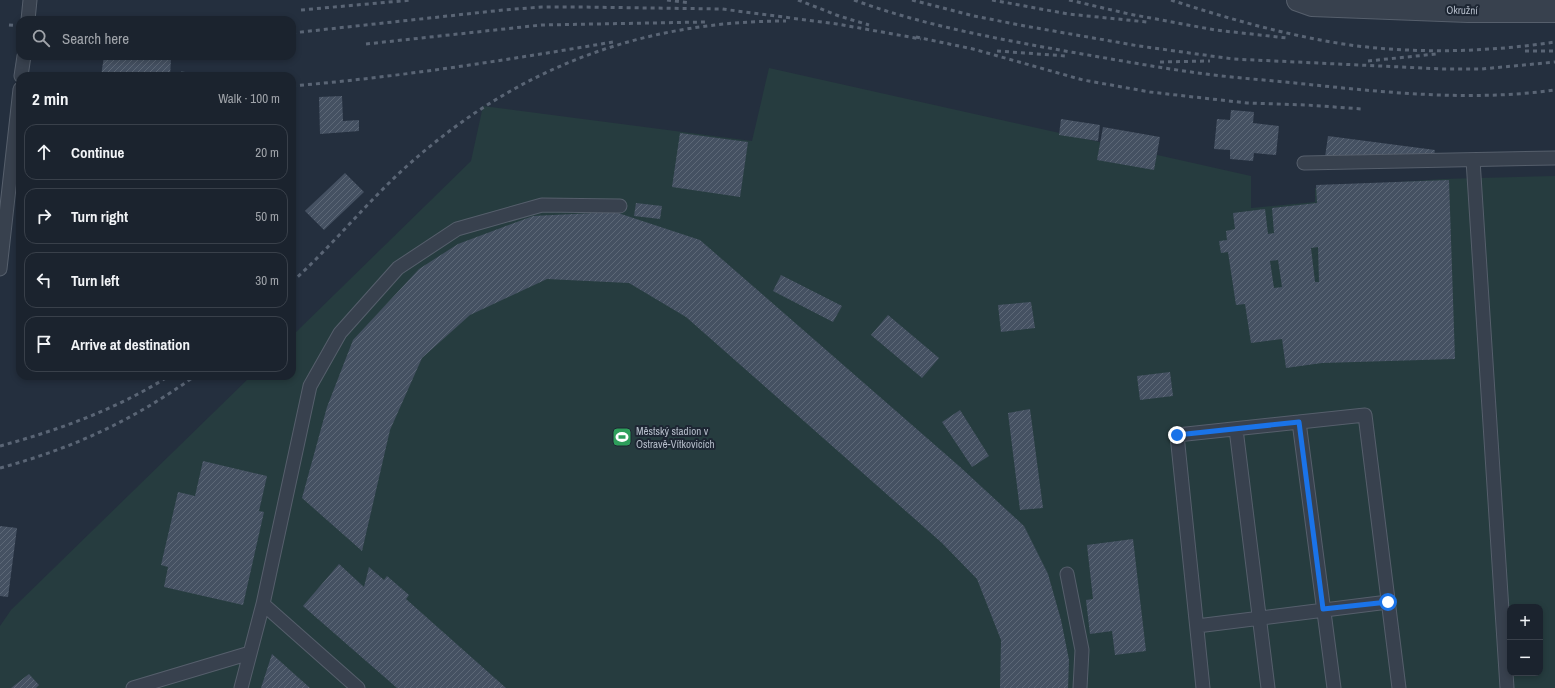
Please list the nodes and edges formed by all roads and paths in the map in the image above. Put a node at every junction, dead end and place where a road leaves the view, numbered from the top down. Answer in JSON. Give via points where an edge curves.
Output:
{"nodes":[{"id":1,"x":30,"y":0,"type":"edge"},
{"id":2,"x":1298,"y":0,"type":"edge"},
{"id":3,"x":1468,"y":6,"type":"edge"},
{"id":4,"x":1555,"y":11,"type":"edge"},
{"id":5,"x":28,"y":16,"type":"edge"},
{"id":6,"x":23,"y":60,"type":"edge"},
{"id":7,"x":22,"y":72,"type":"edge"},
{"id":8,"x":16,"y":124,"type":"edge"},
{"id":9,"x":1555,"y":158,"type":"edge"},
{"id":10,"x":1472,"y":160,"type":"junction"},
{"id":11,"x":1304,"y":164,"type":"dead end"},
{"id":12,"x":620,"y":206,"type":"dead end"},
{"id":13,"x":0,"y":269,"type":"edge"},
{"id":14,"x":1299,"y":422,"type":"junction"},
{"id":15,"x":1236,"y":429,"type":"junction"},
{"id":16,"x":1067,"y":574,"type":"dead end"},
{"id":17,"x":1388,"y":602,"type":"junction"},
{"id":18,"x":263,"y":604,"type":"junction"},
{"id":19,"x":1323,"y":609,"type":"junction"},
{"id":20,"x":1259,"y":618,"type":"junction"},
{"id":21,"x":1197,"y":626,"type":"junction"},
{"id":22,"x":250,"y":653,"type":"junction"},
{"id":23,"x":133,"y":688,"type":"edge"},
{"id":24,"x":241,"y":688,"type":"edge"},
{"id":25,"x":358,"y":688,"type":"edge"},
{"id":26,"x":1080,"y":688,"type":"edge"},
{"id":27,"x":1203,"y":688,"type":"edge"},
{"id":28,"x":1268,"y":688,"type":"edge"},
{"id":29,"x":1334,"y":688,"type":"edge"},
{"id":30,"x":1399,"y":688,"type":"edge"},
{"id":31,"x":1507,"y":688,"type":"edge"}],
"edges":[{"from":1,"to":5,"type":"lane"},
{"from":2,"to":3,"type":"street","name":"Okružní","via":[[1312,5]]},
{"from":3,"to":4,"type":"street","name":"Okružní"},
{"from":6,"to":7,"type":"lane"},
{"from":8,"to":13,"type":"lane"},
{"from":9,"to":10,"type":"lane"},
{"from":10,"to":11,"type":"lane"},
{"from":10,"to":31,"type":"lane"},
{"from":12,"to":18,"type":"lane","via":[[542,205],[457,229],[398,268],[340,333],[310,386]]},
{"from":14,"to":15,"type":"lane"},
{"from":14,"to":17,"type":"lane","via":[[1364,415]]},
{"from":14,"to":19,"type":"lane"},
{"from":15,"to":20,"type":"lane"},
{"from":15,"to":21,"type":"lane","via":[[1177,435]]},
{"from":16,"to":26,"type":"lane","via":[[1082,650]]},
{"from":17,"to":19,"type":"lane"},
{"from":17,"to":30,"type":"lane"},
{"from":18,"to":22,"type":"lane"},
{"from":18,"to":25,"type":"lane"},
{"from":19,"to":20,"type":"lane"},
{"from":19,"to":29,"type":"lane"},
{"from":20,"to":21,"type":"lane"},
{"from":20,"to":28,"type":"lane"},
{"from":21,"to":27,"type":"lane"},
{"from":22,"to":23,"type":"lane"},
{"from":22,"to":24,"type":"lane"}]}
